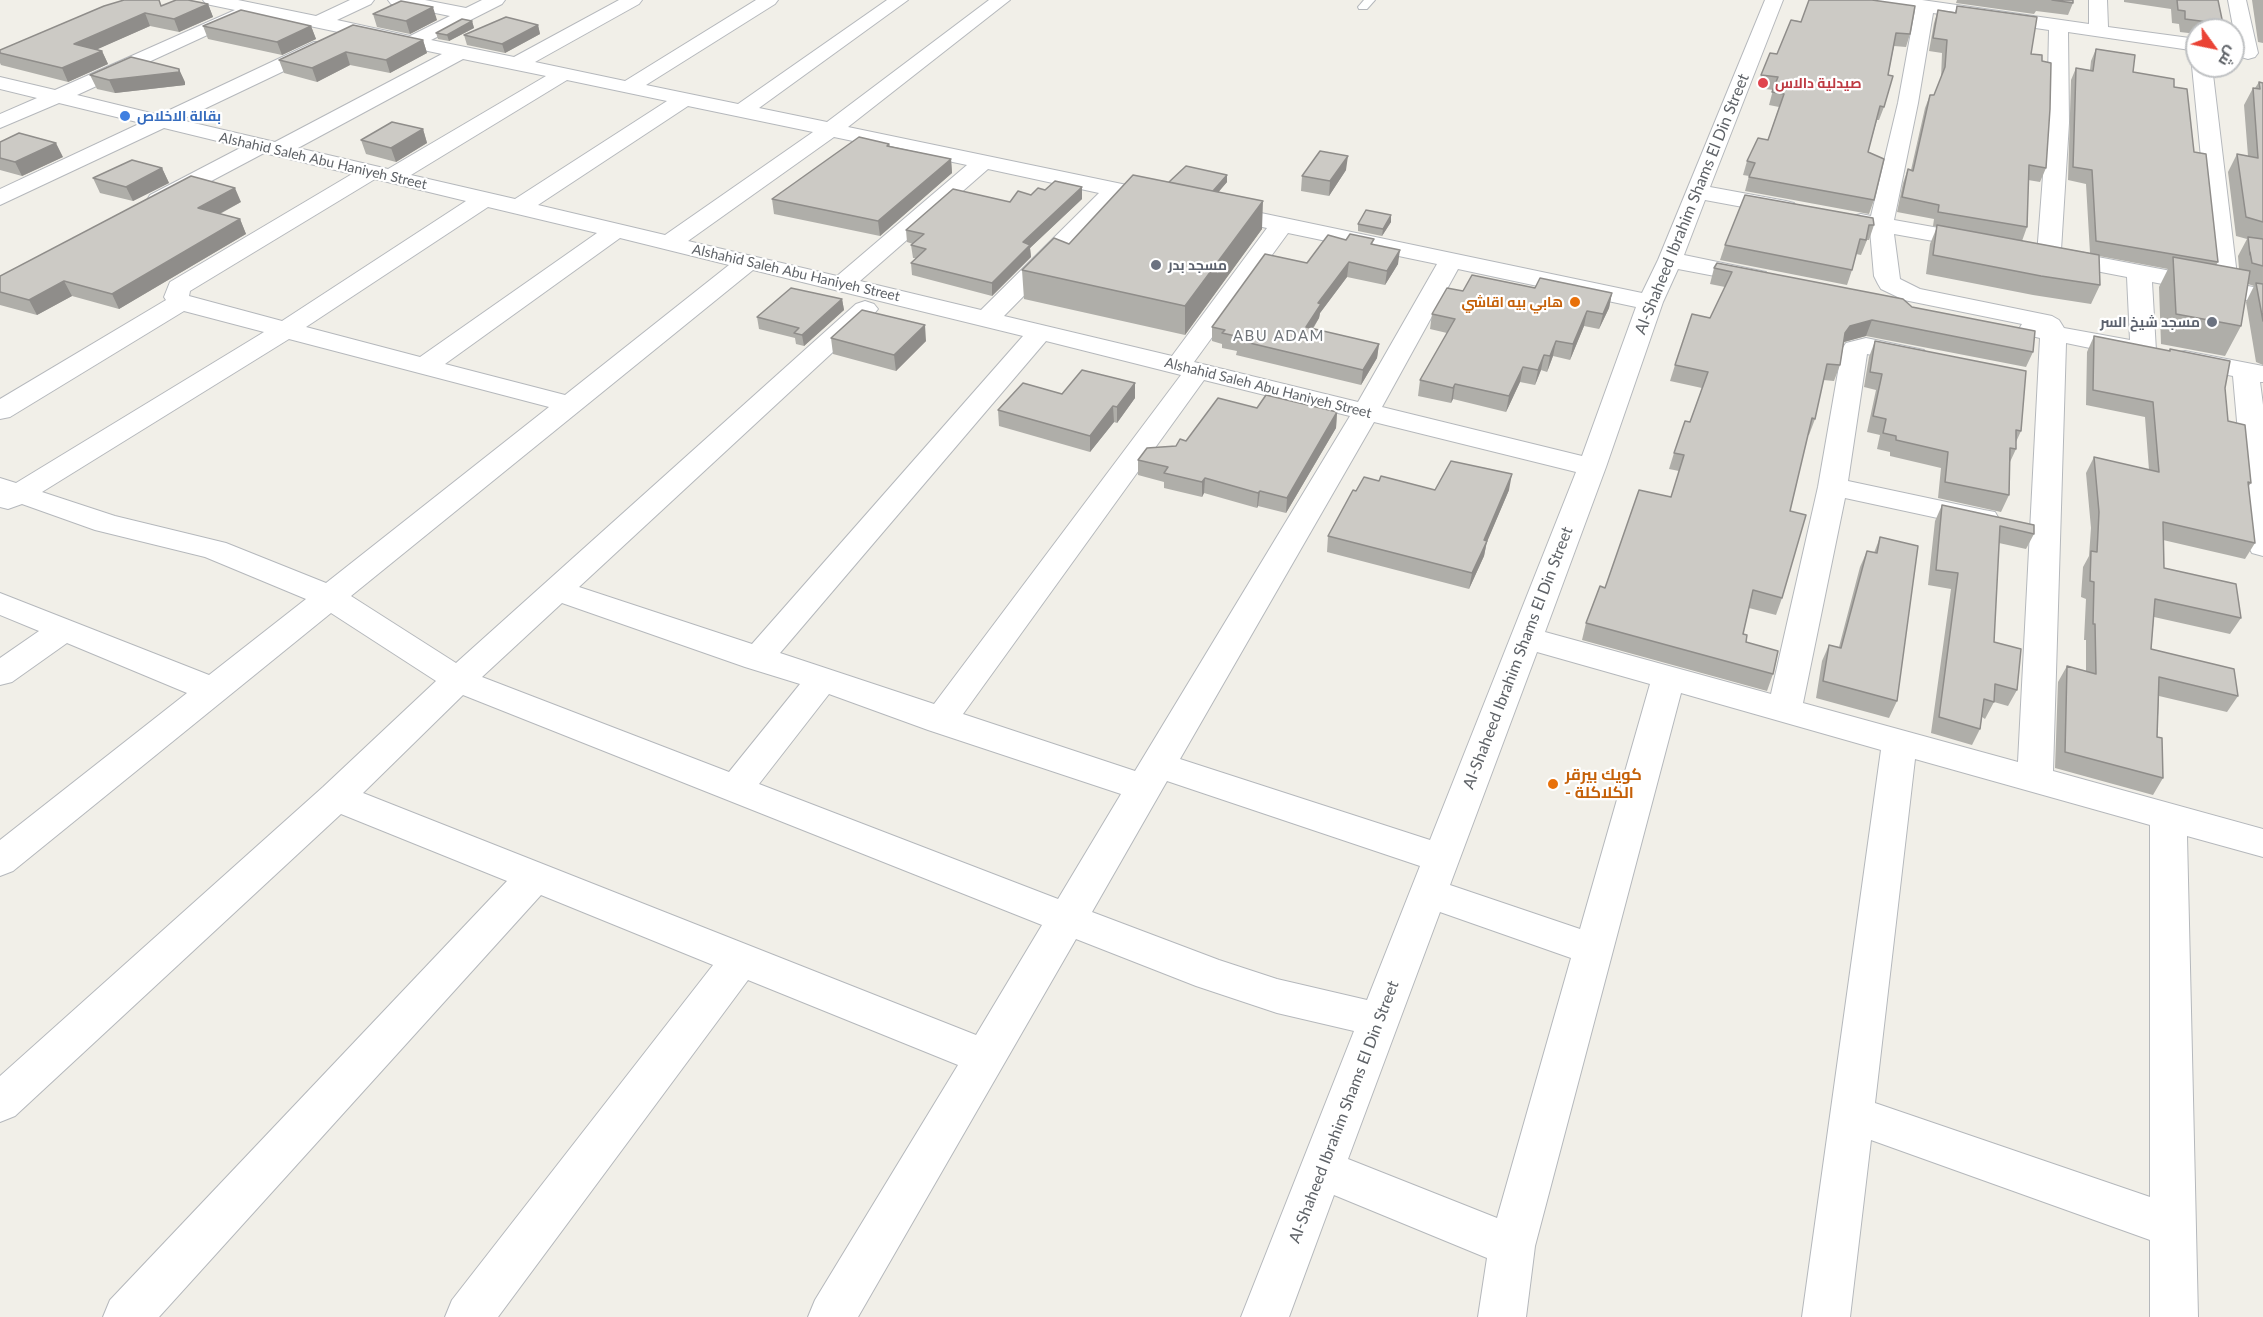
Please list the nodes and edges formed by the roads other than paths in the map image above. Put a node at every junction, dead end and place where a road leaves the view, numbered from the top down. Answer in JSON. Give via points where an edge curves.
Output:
{"nodes":[{"id":1,"x":365,"y":0,"type":"edge"},
{"id":2,"x":397,"y":0,"type":"edge"},
{"id":3,"x":496,"y":0,"type":"edge"},
{"id":4,"x":633,"y":0,"type":"edge"},
{"id":5,"x":769,"y":0,"type":"edge"},
{"id":6,"x":899,"y":0,"type":"edge"},
{"id":7,"x":1001,"y":0,"type":"edge"},
{"id":8,"x":1774,"y":0,"type":"edge"},
{"id":9,"x":1883,"y":0,"type":"edge"},
{"id":10,"x":2098,"y":0,"type":"edge"},
{"id":11,"x":2237,"y":0,"type":"edge"},
{"id":12,"x":223,"y":1,"type":"edge"},
{"id":13,"x":1937,"y":5,"type":"edge"},
{"id":14,"x":254,"y":9,"type":"junction"},
{"id":15,"x":468,"y":14,"type":"junction"},
{"id":16,"x":318,"y":22,"type":"junction"},
{"id":17,"x":2059,"y":25,"type":"junction"},
{"id":18,"x":355,"y":30,"type":"junction"},
{"id":19,"x":2099,"y":31,"type":"junction"},
{"id":20,"x":412,"y":42,"type":"junction"},
{"id":21,"x":2185,"y":43,"type":"edge"},
{"id":22,"x":461,"y":52,"type":"junction"},
{"id":23,"x":2248,"y":53,"type":"edge"},
{"id":24,"x":516,"y":64,"type":"junction"},
{"id":25,"x":564,"y":74,"type":"junction"},
{"id":26,"x":2204,"y":78,"type":"edge"},
{"id":27,"x":0,"y":82,"type":"edge"},
{"id":28,"x":629,"y":87,"type":"junction"},
{"id":29,"x":57,"y":96,"type":"junction"},
{"id":30,"x":686,"y":99,"type":"junction"},
{"id":31,"x":741,"y":111,"type":"junction"},
{"id":32,"x":0,"y":122,"type":"edge"},
{"id":33,"x":159,"y":122,"type":"junction"},
{"id":34,"x":830,"y":130,"type":"junction"},
{"id":35,"x":269,"y":148,"type":"junction"},
{"id":36,"x":983,"y":162,"type":"junction"},
{"id":37,"x":381,"y":175,"type":"junction"},
{"id":38,"x":1116,"y":189,"type":"junction"},
{"id":39,"x":1698,"y":192,"type":"junction"},
{"id":40,"x":0,"y":198,"type":"edge"},
{"id":41,"x":483,"y":200,"type":"junction"},
{"id":42,"x":517,"y":208,"type":"junction"},
{"id":43,"x":136,"y":212,"type":"edge"},
{"id":44,"x":1881,"y":224,"type":"junction"},
{"id":45,"x":1282,"y":225,"type":"junction"},
{"id":46,"x":615,"y":231,"type":"junction"},
{"id":47,"x":669,"y":243,"type":"junction"},
{"id":48,"x":2026,"y":251,"type":"junction"},
{"id":49,"x":1451,"y":260,"type":"junction"},
{"id":50,"x":1670,"y":260,"type":"junction"},
{"id":51,"x":748,"y":262,"type":"junction"},
{"id":52,"x":2139,"y":272,"type":"junction"},
{"id":53,"x":1784,"y":283,"type":"edge"},
{"id":54,"x":842,"y":284,"type":"junction"},
{"id":55,"x":2226,"y":289,"type":"junction"},
{"id":56,"x":881,"y":293,"type":"junction"},
{"id":57,"x":2263,"y":296,"type":"edge"},
{"id":58,"x":1874,"y":300,"type":"edge"},
{"id":59,"x":180,"y":302,"type":"junction"},
{"id":60,"x":1650,"y":302,"type":"junction"},
{"id":61,"x":986,"y":319,"type":"junction"},
{"id":62,"x":285,"y":330,"type":"junction"},
{"id":63,"x":1040,"y":332,"type":"junction"},
{"id":64,"x":2053,"y":333,"type":"junction"},
{"id":65,"x":2143,"y":351,"type":"junction"},
{"id":66,"x":1936,"y":360,"type":"edge"},
{"id":67,"x":423,"y":367,"type":"junction"},
{"id":68,"x":1188,"y":368,"type":"junction"},
{"id":69,"x":2254,"y":372,"type":"edge"},
{"id":70,"x":0,"y":388,"type":"edge"},
{"id":71,"x":28,"y":396,"type":"junction"},
{"id":72,"x":568,"y":405,"type":"junction"},
{"id":73,"x":0,"y":411,"type":"edge"},
{"id":74,"x":1366,"y":412,"type":"junction"},
{"id":75,"x":2257,"y":426,"type":"edge"},
{"id":76,"x":1592,"y":467,"type":"junction"},
{"id":77,"x":1833,"y":486,"type":"junction"},
{"id":78,"x":7,"y":495,"type":"edge"},
{"id":79,"x":2026,"y":529,"type":"junction"},
{"id":80,"x":2263,"y":546,"type":"edge"},
{"id":81,"x":556,"y":591,"type":"junction"},
{"id":82,"x":328,"y":596,"type":"junction"},
{"id":83,"x":0,"y":603,"type":"edge"},
{"id":84,"x":65,"y":629,"type":"junction"},
{"id":85,"x":1525,"y":638,"type":"junction"},
{"id":86,"x":757,"y":659,"type":"junction"},
{"id":87,"x":0,"y":674,"type":"edge"},
{"id":88,"x":1668,"y":678,"type":"junction"},
{"id":89,"x":458,"y":680,"type":"junction"},
{"id":90,"x":821,"y":681,"type":"junction"},
{"id":91,"x":213,"y":690,"type":"junction"},
{"id":92,"x":1785,"y":710,"type":"junction"},
{"id":93,"x":940,"y":721,"type":"junction"},
{"id":94,"x":1900,"y":741,"type":"junction"},
{"id":95,"x":1152,"y":776,"type":"junction"},
{"id":96,"x":2035,"y":778,"type":"junction"},
{"id":97,"x":736,"y":788,"type":"junction"},
{"id":98,"x":336,"y":797,"type":"junction"},
{"id":99,"x":2168,"y":816,"type":"junction"},
{"id":100,"x":2263,"y":843,"type":"edge"},
{"id":101,"x":1441,"y":858,"type":"junction"},
{"id":102,"x":0,"y":861,"type":"edge"},
{"id":103,"x":536,"y":876,"type":"junction"},
{"id":104,"x":1428,"y":893,"type":"junction"},
{"id":105,"x":1068,"y":919,"type":"junction"},
{"id":106,"x":1592,"y":949,"type":"junction"},
{"id":107,"x":741,"y":959,"type":"junction"},
{"id":108,"x":1379,"y":1020,"type":"junction"},
{"id":109,"x":985,"y":1057,"type":"junction"},
{"id":110,"x":0,"y":1103,"type":"edge"},
{"id":111,"x":1853,"y":1115,"type":"junction"},
{"id":112,"x":1323,"y":1170,"type":"junction"},
{"id":113,"x":2171,"y":1226,"type":"junction"},
{"id":114,"x":1512,"y":1246,"type":"junction"},
{"id":115,"x":127,"y":1317,"type":"edge"},
{"id":116,"x":469,"y":1317,"type":"edge"},
{"id":117,"x":832,"y":1317,"type":"edge"},
{"id":118,"x":1265,"y":1317,"type":"edge"},
{"id":119,"x":1502,"y":1317,"type":"edge"},
{"id":120,"x":1826,"y":1317,"type":"edge"},
{"id":121,"x":2174,"y":1317,"type":"edge"}],
"edges":[{"from":1,"to":16,"type":"street"},
{"from":2,"to":15,"type":"street"},
{"from":3,"to":15,"type":"street"},
{"from":4,"to":24,"type":"street"},
{"from":5,"to":28,"type":"street"},
{"from":6,"to":31,"type":"street"},
{"from":7,"to":34,"type":"street"},
{"from":8,"to":39,"type":"street","name":"Al-Shaheed Ibrahim Shams El Din Street"},
{"from":9,"to":13,"type":"street"},
{"from":10,"to":19,"type":"street"},
{"from":11,"to":23,"type":"street"},
{"from":12,"to":14,"type":"street"},
{"from":13,"to":17,"type":"street"},
{"from":13,"to":44,"type":"street","via":[[1908,103]]},
{"from":14,"to":16,"type":"street"},
{"from":14,"to":29,"type":"street"},
{"from":15,"to":20,"type":"street"},
{"from":16,"to":18,"type":"street"},
{"from":17,"to":19,"type":"street"},
{"from":17,"to":48,"type":"street","via":[[2058,123]]},
{"from":18,"to":20,"type":"street"},
{"from":18,"to":33,"type":"street"},
{"from":19,"to":21,"type":"street"},
{"from":20,"to":22,"type":"street"},
{"from":22,"to":24,"type":"street"},
{"from":22,"to":35,"type":"street"},
{"from":24,"to":25,"type":"street"},
{"from":25,"to":28,"type":"street"},
{"from":25,"to":37,"type":"street"},
{"from":26,"to":55,"type":"street","via":[[2233,245]]},
{"from":27,"to":29,"type":"street","name":"Alshahid Saleh Abu Haniyeh Street"},
{"from":28,"to":30,"type":"street"},
{"from":29,"to":32,"type":"street"},
{"from":29,"to":33,"type":"street","name":"Alshahid Saleh Abu Haniyeh Street"},
{"from":30,"to":31,"type":"street"},
{"from":30,"to":42,"type":"street"},
{"from":31,"to":34,"type":"street"},
{"from":33,"to":35,"type":"street","name":"Alshahid Saleh Abu Haniyeh Street"},
{"from":33,"to":40,"type":"street"},
{"from":34,"to":36,"type":"street"},
{"from":34,"to":47,"type":"street"},
{"from":35,"to":37,"type":"street","name":"Alshahid Saleh Abu Haniyeh Street"},
{"from":35,"to":43,"type":"street"},
{"from":36,"to":38,"type":"street"},
{"from":36,"to":54,"type":"street"},
{"from":37,"to":41,"type":"street","name":"Alshahid Saleh Abu Haniyeh Street"},
{"from":37,"to":59,"type":"street","via":[[179,288],[176,297]]},
{"from":38,"to":45,"type":"street"},
{"from":38,"to":61,"type":"street"},
{"from":39,"to":44,"type":"street"},
{"from":39,"to":50,"type":"street","name":"Al-Shaheed Ibrahim Shams El Din Street"},
{"from":41,"to":42,"type":"street","name":"Alshahid Saleh Abu Haniyeh Street"},
{"from":41,"to":62,"type":"street"},
{"from":42,"to":46,"type":"street","name":"Alshahid Saleh Abu Haniyeh Street"},
{"from":44,"to":48,"type":"street"},
{"from":44,"to":64,"type":"street","via":[[1890,284],[1927,299],[2043,321]]},
{"from":45,"to":49,"type":"street"},
{"from":45,"to":68,"type":"street"},
{"from":46,"to":47,"type":"street","name":"Alshahid Saleh Abu Haniyeh Street"},
{"from":46,"to":67,"type":"street"},
{"from":47,"to":51,"type":"street","name":"Alshahid Saleh Abu Haniyeh Street"},
{"from":48,"to":52,"type":"street"},
{"from":49,"to":60,"type":"street"},
{"from":49,"to":74,"type":"street"},
{"from":50,"to":53,"type":"street"},
{"from":50,"to":60,"type":"street","name":"Al-Shaheed Ibrahim Shams El Din Street"},
{"from":51,"to":54,"type":"street","name":"Alshahid Saleh Abu Haniyeh Street"},
{"from":51,"to":72,"type":"street"},
{"from":52,"to":55,"type":"street"},
{"from":52,"to":65,"type":"street"},
{"from":54,"to":56,"type":"street","name":"Alshahid Saleh Abu Haniyeh Street"},
{"from":55,"to":57,"type":"street"},
{"from":56,"to":61,"type":"street","name":"Alshahid Saleh Abu Haniyeh Street"},
{"from":56,"to":81,"type":"street"},
{"from":58,"to":64,"type":"street"},
{"from":59,"to":62,"type":"street"},
{"from":59,"to":71,"type":"street"},
{"from":60,"to":76,"type":"street","name":"Al-Shaheed Ibrahim Shams El Din Street"},
{"from":61,"to":63,"type":"street","name":"Alshahid Saleh Abu Haniyeh Street"},
{"from":62,"to":67,"type":"street"},
{"from":62,"to":78,"type":"street"},
{"from":63,"to":68,"type":"street","name":"Alshahid Saleh Abu Haniyeh Street"},
{"from":63,"to":86,"type":"street"},
{"from":64,"to":65,"type":"street"},
{"from":64,"to":79,"type":"street","via":[[2041,380]]},
{"from":65,"to":69,"type":"street"},
{"from":66,"to":77,"type":"street","via":[[1866,346],[1855,349]]},
{"from":67,"to":72,"type":"street"},
{"from":68,"to":74,"type":"street","name":"Alshahid Saleh Abu Haniyeh Street"},
{"from":68,"to":93,"type":"street"},
{"from":69,"to":75,"type":"street"},
{"from":70,"to":71,"type":"street"},
{"from":71,"to":73,"type":"street"},
{"from":72,"to":82,"type":"street"},
{"from":74,"to":76,"type":"street","name":"Alshahid Saleh Abu Haniyeh Street"},
{"from":74,"to":95,"type":"street"},
{"from":75,"to":80,"type":"street"},
{"from":76,"to":85,"type":"street","name":"Al-Shaheed Ibrahim Shams El Din Street"},
{"from":77,"to":79,"type":"street"},
{"from":77,"to":92,"type":"street"},
{"from":78,"to":82,"type":"street","via":[[214,550]]},
{"from":79,"to":96,"type":"street"},
{"from":81,"to":86,"type":"street"},
{"from":81,"to":89,"type":"street"},
{"from":82,"to":89,"type":"street"},
{"from":82,"to":91,"type":"street"},
{"from":83,"to":84,"type":"street"},
{"from":84,"to":87,"type":"street"},
{"from":84,"to":91,"type":"street"},
{"from":85,"to":88,"type":"street"},
{"from":85,"to":101,"type":"street","name":"Al-Shaheed Ibrahim Shams El Din Street"},
{"from":86,"to":90,"type":"street"},
{"from":88,"to":92,"type":"street"},
{"from":88,"to":106,"type":"street"},
{"from":89,"to":97,"type":"street"},
{"from":89,"to":98,"type":"street"},
{"from":90,"to":93,"type":"street"},
{"from":90,"to":97,"type":"street"},
{"from":91,"to":102,"type":"street"},
{"from":92,"to":94,"type":"street"},
{"from":93,"to":95,"type":"street"},
{"from":94,"to":96,"type":"street"},
{"from":94,"to":111,"type":"street"},
{"from":95,"to":101,"type":"street"},
{"from":95,"to":105,"type":"street"},
{"from":96,"to":99,"type":"street"},
{"from":97,"to":105,"type":"street"},
{"from":98,"to":103,"type":"street"},
{"from":98,"to":110,"type":"street"},
{"from":99,"to":100,"type":"street"},
{"from":99,"to":113,"type":"street"},
{"from":101,"to":104,"type":"street","name":"Al-Shaheed Ibrahim Shams El Din Street"},
{"from":103,"to":107,"type":"street"},
{"from":103,"to":115,"type":"street"},
{"from":104,"to":106,"type":"street"},
{"from":104,"to":108,"type":"street","name":"Al-Shaheed Ibrahim Shams El Din Street"},
{"from":105,"to":108,"type":"street","via":[[1277,996]]},
{"from":105,"to":109,"type":"street"},
{"from":106,"to":114,"type":"street"},
{"from":107,"to":109,"type":"street"},
{"from":107,"to":116,"type":"street"},
{"from":108,"to":112,"type":"street","name":"Al-Shaheed Ibrahim Shams El Din Street"},
{"from":109,"to":117,"type":"street"},
{"from":111,"to":113,"type":"street"},
{"from":111,"to":120,"type":"street"},
{"from":112,"to":114,"type":"street"},
{"from":112,"to":118,"type":"street","name":"Al-Shaheed Ibrahim Shams El Din Street"},
{"from":113,"to":121,"type":"street"},
{"from":114,"to":119,"type":"street"}]}
